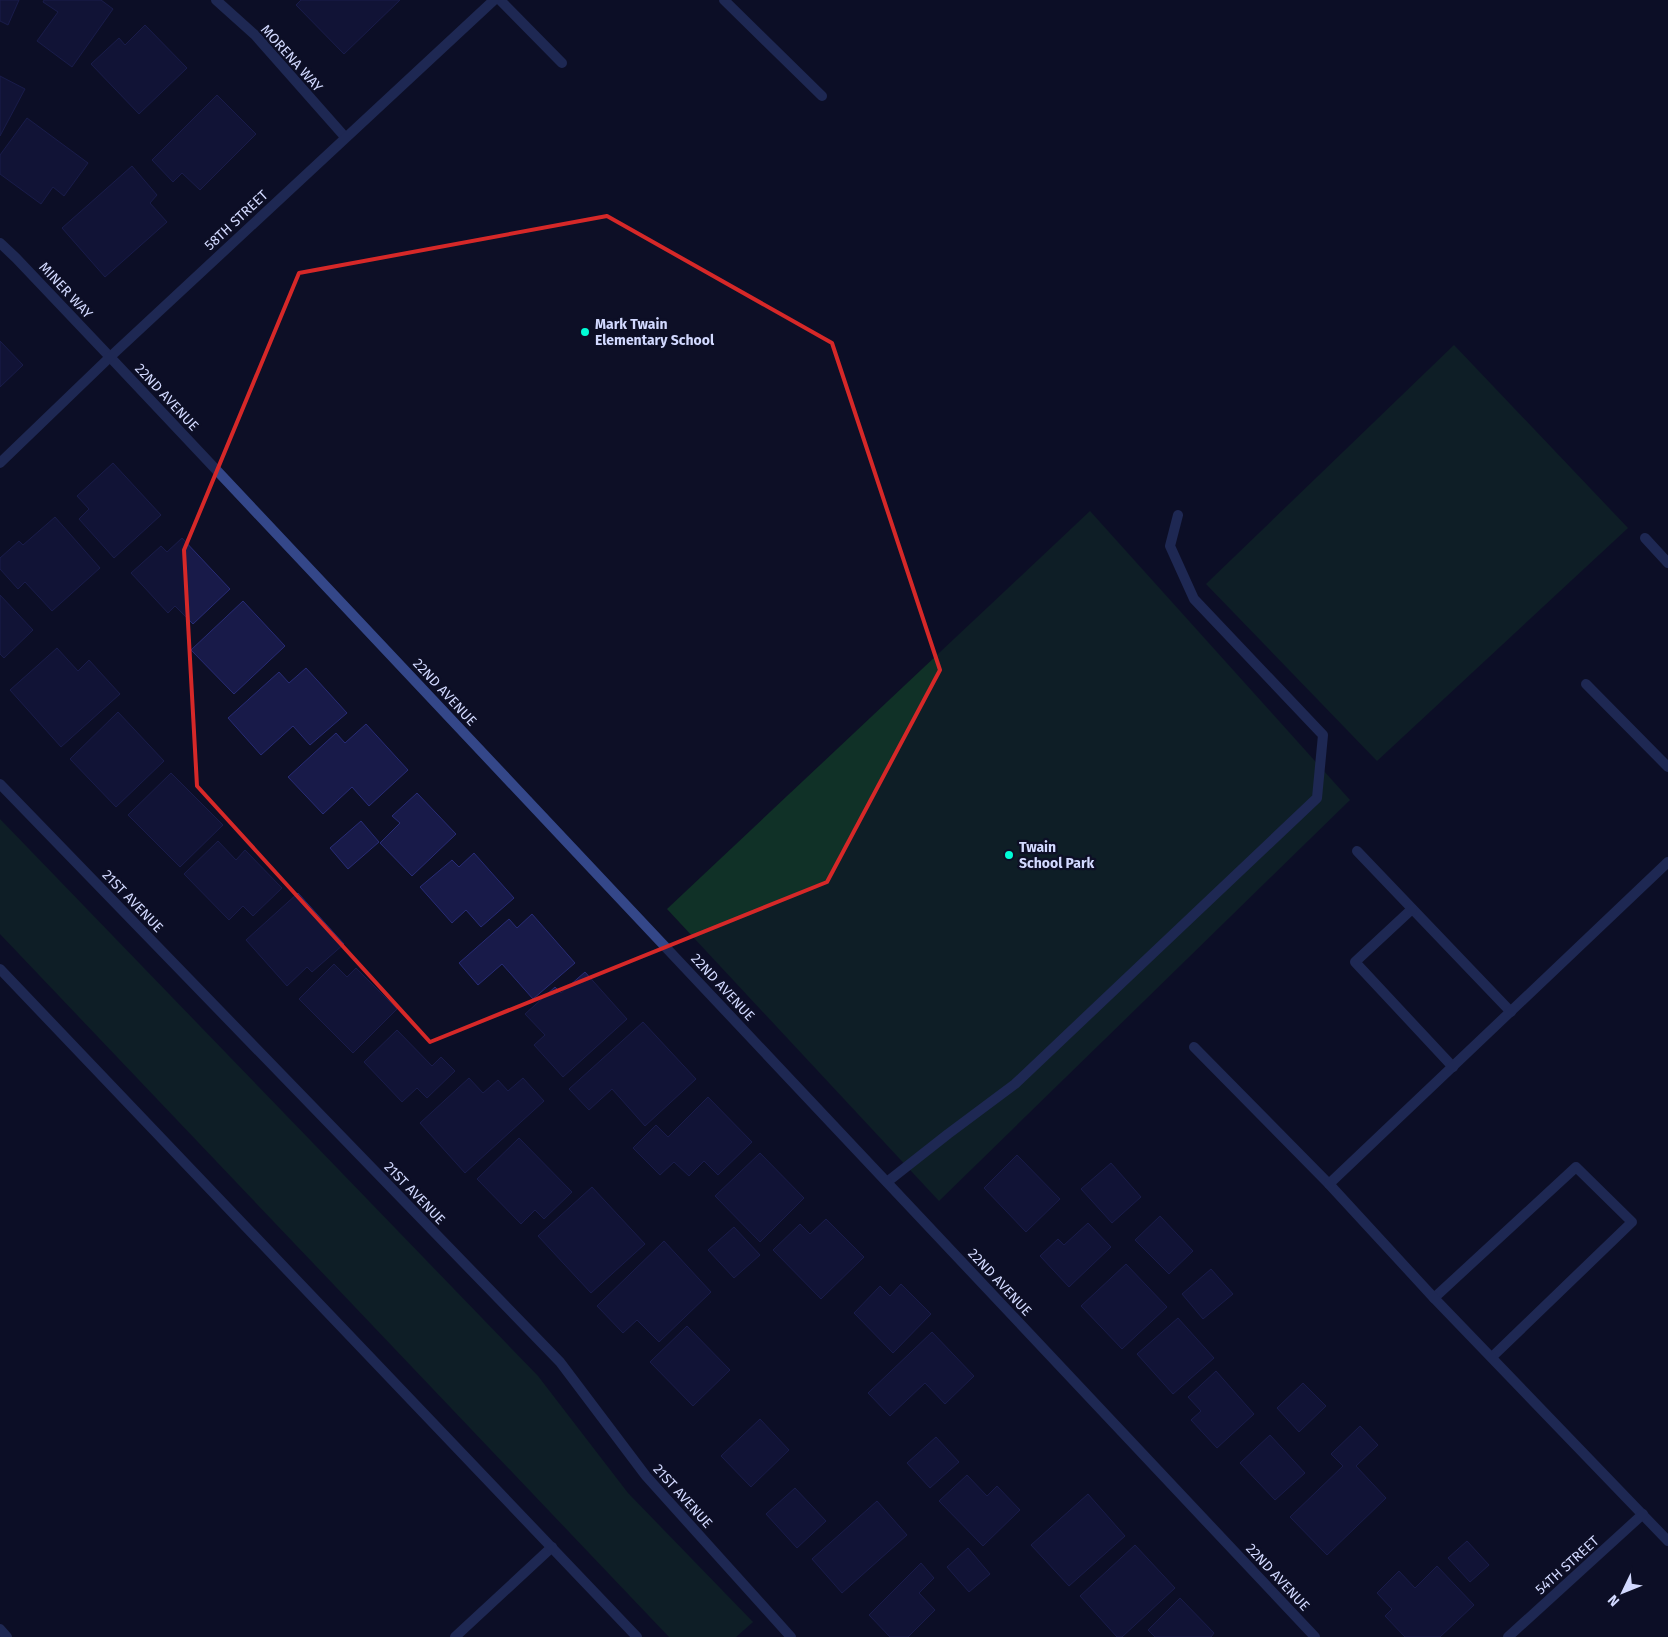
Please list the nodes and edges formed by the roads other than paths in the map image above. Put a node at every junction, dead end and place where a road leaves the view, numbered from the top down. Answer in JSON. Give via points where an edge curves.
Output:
{"nodes":[{"id":1,"x":216,"y":0,"type":"edge"},
{"id":2,"x":494,"y":0,"type":"edge"},
{"id":3,"x":500,"y":0,"type":"edge"},
{"id":4,"x":724,"y":0,"type":"edge"},
{"id":5,"x":562,"y":63,"type":"dead end"},
{"id":6,"x":822,"y":96,"type":"dead end"},
{"id":7,"x":345,"y":137,"type":"junction"},
{"id":8,"x":0,"y":243,"type":"edge"},
{"id":9,"x":110,"y":357,"type":"junction"},
{"id":10,"x":0,"y":463,"type":"edge"},
{"id":11,"x":1178,"y":515,"type":"dead end"},
{"id":12,"x":1644,"y":538,"type":"dead end"},
{"id":13,"x":1668,"y":563,"type":"edge"},
{"id":14,"x":1586,"y":684,"type":"dead end"},
{"id":15,"x":1668,"y":767,"type":"edge"},
{"id":16,"x":0,"y":784,"type":"edge"},
{"id":17,"x":1356,"y":851,"type":"dead end"},
{"id":18,"x":1668,"y":862,"type":"edge"},
{"id":19,"x":1412,"y":908,"type":"junction"},
{"id":20,"x":1,"y":971,"type":"edge"},
{"id":21,"x":1511,"y":1012,"type":"junction"},
{"id":22,"x":1194,"y":1047,"type":"dead end"},
{"id":23,"x":1453,"y":1066,"type":"junction"},
{"id":24,"x":887,"y":1182,"type":"junction"},
{"id":25,"x":1329,"y":1184,"type":"junction"},
{"id":26,"x":1434,"y":1298,"type":"junction"},
{"id":27,"x":1492,"y":1357,"type":"junction"},
{"id":28,"x":1643,"y":1514,"type":"junction"},
{"id":29,"x":1668,"y":1541,"type":"edge"},
{"id":30,"x":552,"y":1547,"type":"junction"},
{"id":31,"x":0,"y":1629,"type":"edge"},
{"id":32,"x":7,"y":1637,"type":"edge"},
{"id":33,"x":455,"y":1637,"type":"edge"},
{"id":34,"x":637,"y":1637,"type":"edge"},
{"id":35,"x":791,"y":1637,"type":"edge"},
{"id":36,"x":1315,"y":1637,"type":"edge"},
{"id":37,"x":1508,"y":1637,"type":"edge"}],
"edges":[{"from":1,"to":7,"type":"street","name":"MORENA WAY","via":[[255,35]]},
{"from":2,"to":7,"type":"street","name":"58TH STREET"},
{"from":3,"to":5,"type":"street"},
{"from":4,"to":6,"type":"street"},
{"from":7,"to":9,"type":"street","name":"58TH STREET"},
{"from":8,"to":9,"type":"street","name":"MINER WAY"},
{"from":9,"to":10,"type":"street","name":"58TH STREET"},
{"from":9,"to":24,"type":"street","name":"22ND AVENUE"},
{"from":11,"to":24,"type":"street","via":[[1170,546],[1194,599],[1322,735],[1317,798],[1015,1084]]},
{"from":12,"to":13,"type":"street"},
{"from":14,"to":15,"type":"street"},
{"from":16,"to":35,"type":"street","name":"21ST AVENUE","via":[[560,1362],[646,1476]]},
{"from":17,"to":19,"type":"street"},
{"from":18,"to":21,"type":"street"},
{"from":19,"to":21,"type":"street"},
{"from":19,"to":23,"type":"street","via":[[1355,962]]},
{"from":20,"to":30,"type":"street"},
{"from":21,"to":23,"type":"street"},
{"from":22,"to":25,"type":"street"},
{"from":23,"to":25,"type":"street"},
{"from":24,"to":36,"type":"street","name":"22ND AVENUE"},
{"from":25,"to":26,"type":"street"},
{"from":26,"to":27,"type":"street"},
{"from":26,"to":27,"type":"street","via":[[1576,1167],[1632,1222]]},
{"from":27,"to":28,"type":"street"},
{"from":28,"to":29,"type":"street"},
{"from":28,"to":37,"type":"street","name":"54TH STREET"},
{"from":30,"to":33,"type":"street"},
{"from":30,"to":34,"type":"street"},
{"from":31,"to":32,"type":"street"}]}
